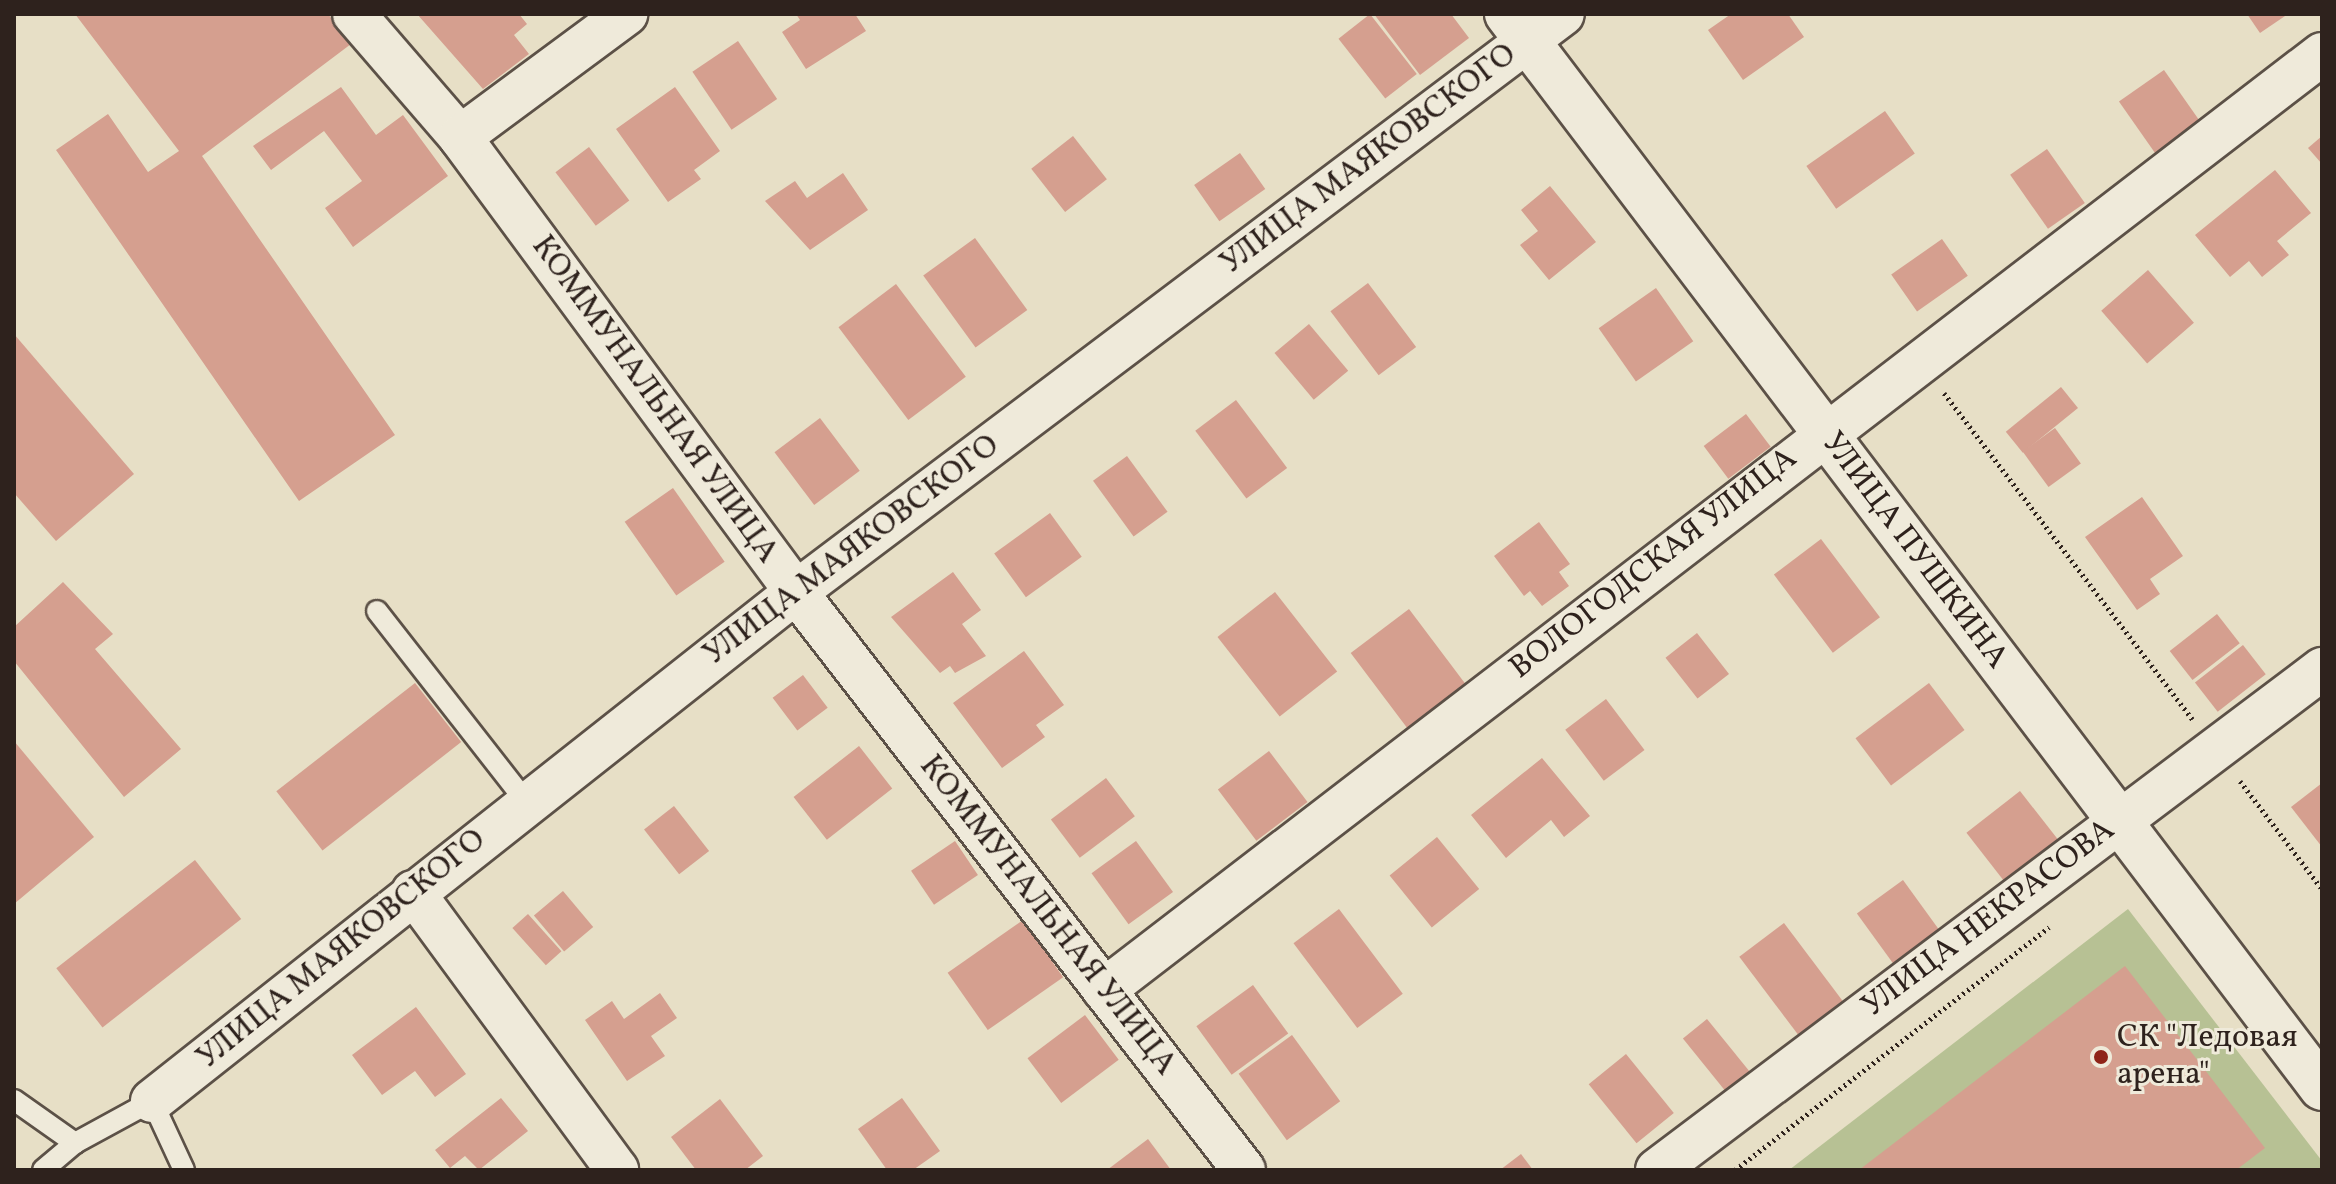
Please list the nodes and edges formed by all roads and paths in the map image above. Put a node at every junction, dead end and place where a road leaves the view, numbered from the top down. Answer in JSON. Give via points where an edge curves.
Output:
{"nodes":[{"id":1,"x":354,"y":14,"type":"edge"},
{"id":2,"x":626,"y":14,"type":"edge"},
{"id":3,"x":1563,"y":14,"type":"edge"},
{"id":4,"x":1517,"y":28,"type":"edge"},
{"id":5,"x":2322,"y":54,"type":"edge"},
{"id":6,"x":460,"y":137,"type":"junction"},
{"id":7,"x":1919,"y":361,"type":"junction"},
{"id":8,"x":1824,"y":433,"type":"junction"},
{"id":9,"x":796,"y":592,"type":"junction"},
{"id":10,"x":377,"y":611,"type":"dead end"},
{"id":11,"x":2322,"y":669,"type":"edge"},
{"id":12,"x":2215,"y":749,"type":"junction"},
{"id":13,"x":527,"y":803,"type":"junction"},
{"id":14,"x":2119,"y":821,"type":"junction"},
{"id":15,"x":2322,"y":889,"type":"edge"},
{"id":16,"x":413,"y":892,"type":"junction"},
{"id":17,"x":2055,"y":913,"type":"dead end"},
{"id":18,"x":1104,"y":990,"type":"junction"},
{"id":19,"x":2322,"y":1088,"type":"edge"},
{"id":20,"x":14,"y":1100,"type":"edge"},
{"id":21,"x":152,"y":1101,"type":"junction"},
{"id":22,"x":75,"y":1143,"type":"junction"},
{"id":23,"x":43,"y":1170,"type":"edge"},
{"id":24,"x":184,"y":1170,"type":"edge"},
{"id":25,"x":617,"y":1170,"type":"edge"},
{"id":26,"x":1244,"y":1170,"type":"edge"},
{"id":27,"x":1657,"y":1170,"type":"edge"},
{"id":28,"x":1735,"y":1170,"type":"edge"}],
"edges":[{"from":1,"to":6,"type":"street","name":"КОММУНАЛЬНАЯ УЛИЦА"},
{"from":2,"to":6,"type":"street"},
{"from":3,"to":4,"type":"street","name":"УЛИЦА МАЯКОВСКОГО"},
{"from":4,"to":8,"type":"street","name":"УЛИЦА ПУШКИНА"},
{"from":4,"to":9,"type":"street","name":"УЛИЦА МАЯКОВСКОГО"},
{"from":5,"to":7,"type":"street","name":"ВОЛОГОДСКАЯ УЛИЦА"},
{"from":6,"to":9,"type":"street","name":"КОММУНАЛЬНАЯ УЛИЦА"},
{"from":7,"to":8,"type":"street","name":"ВОЛОГОДСКАЯ УЛИЦА"},
{"from":7,"to":12,"type":"path"},
{"from":8,"to":14,"type":"street","name":"УЛИЦА ПУШКИНА"},
{"from":8,"to":18,"type":"street","name":"ВОЛОГОДСКАЯ УЛИЦА"},
{"from":9,"to":13,"type":"street","name":"УЛИЦА МАЯКОВСКОГО"},
{"from":9,"to":18,"type":"street","name":"КОММУНАЛЬНАЯ УЛИЦА"},
{"from":10,"to":13,"type":"lane"},
{"from":11,"to":12,"type":"street","name":"УЛИЦА НЕКРАСОВА"},
{"from":12,"to":14,"type":"street","name":"УЛИЦА НЕКРАСОВА"},
{"from":12,"to":15,"type":"path"},
{"from":13,"to":16,"type":"street","name":"УЛИЦА МАЯКОВСКОГО"},
{"from":14,"to":19,"type":"street","name":"УЛИЦА ПУШКИНА"},
{"from":14,"to":27,"type":"street","name":"УЛИЦА НЕКРАСОВА"},
{"from":16,"to":21,"type":"street","name":"УЛИЦА МАЯКОВСКОГО"},
{"from":16,"to":25,"type":"street"},
{"from":17,"to":28,"type":"path","via":[[2044,935]]},
{"from":18,"to":26,"type":"street","name":"КОММУНАЛЬНАЯ УЛИЦА"},
{"from":20,"to":22,"type":"lane"},
{"from":21,"to":22,"type":"lane"},
{"from":21,"to":24,"type":"lane"},
{"from":22,"to":23,"type":"lane"}]}
